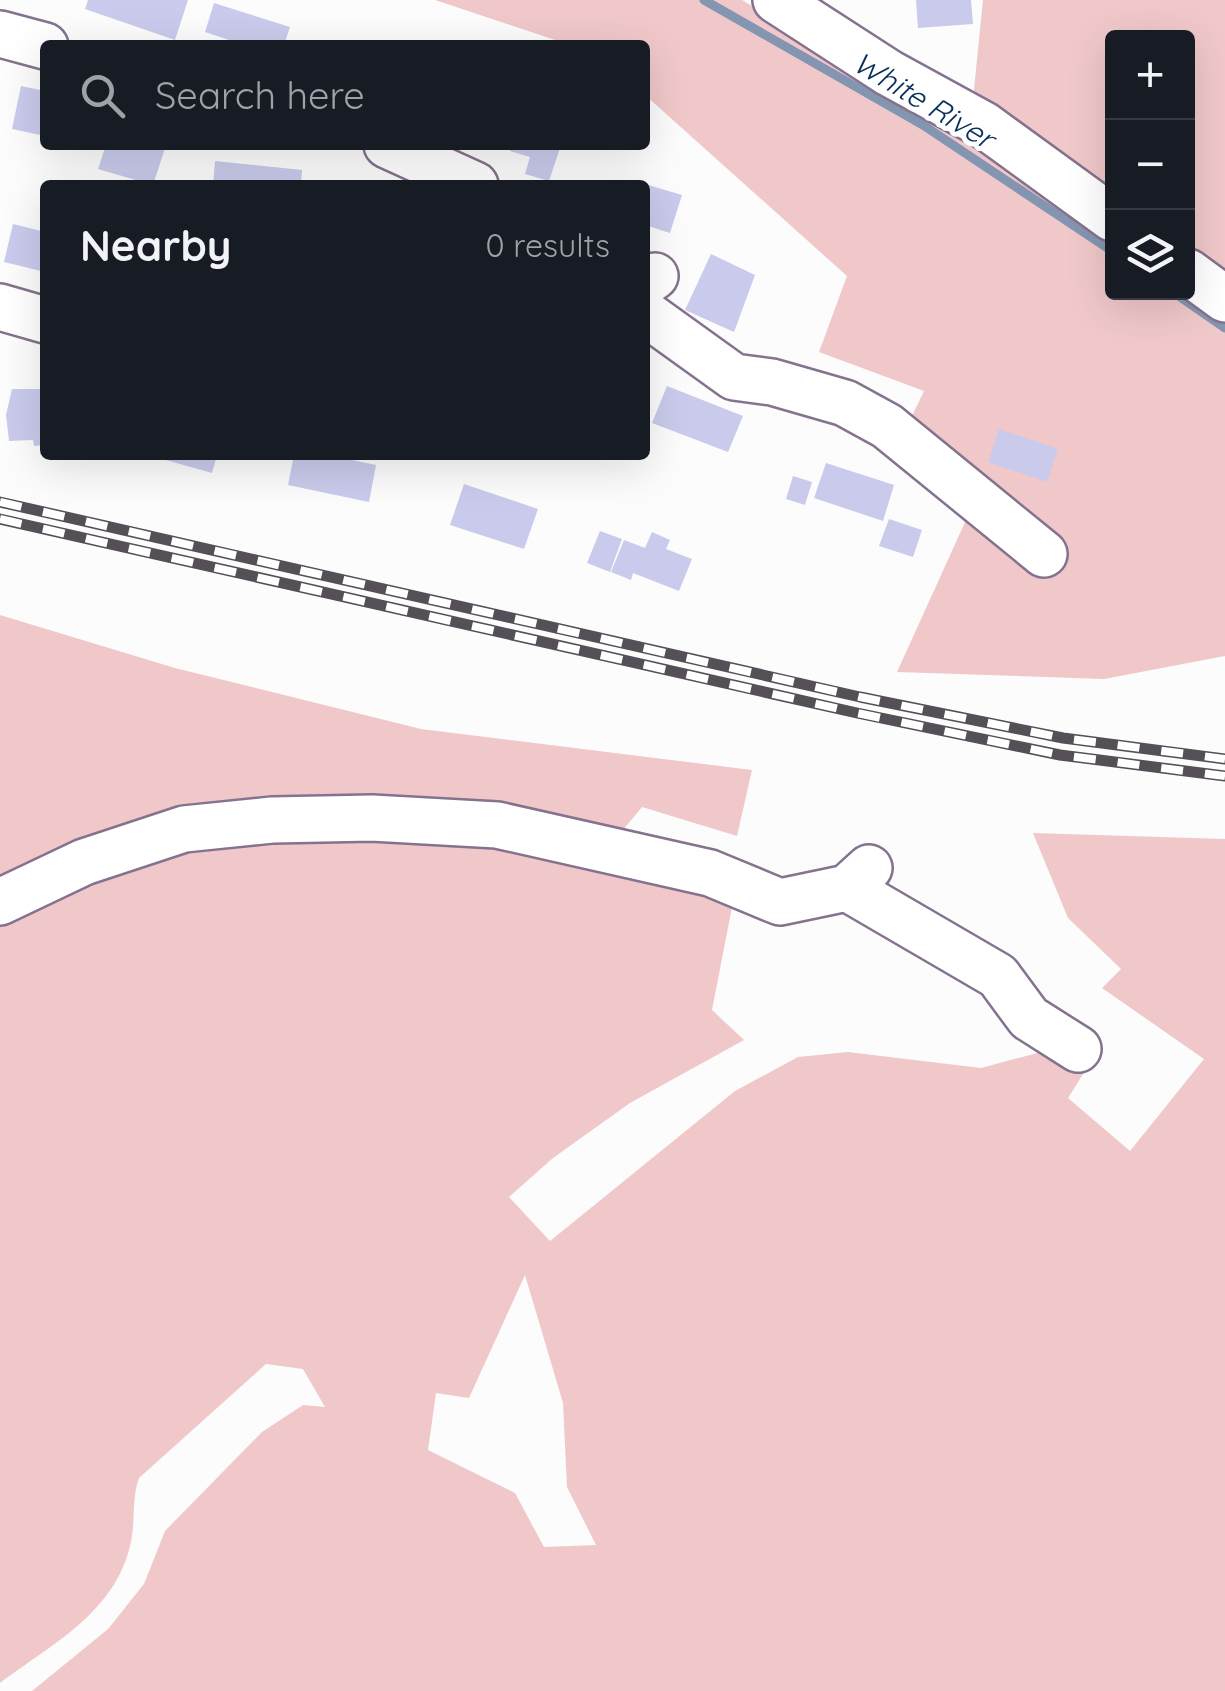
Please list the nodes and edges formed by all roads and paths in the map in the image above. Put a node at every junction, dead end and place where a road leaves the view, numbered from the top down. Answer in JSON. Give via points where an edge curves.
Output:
{"nodes":[{"id":1,"x":776,"y":0,"type":"edge"},
{"id":2,"x":0,"y":34,"type":"edge"},
{"id":3,"x":40,"y":45,"type":"edge"},
{"id":4,"x":398,"y":150,"type":"edge"},
{"id":5,"x":465,"y":180,"type":"edge"},
{"id":6,"x":1105,"y":213,"type":"edge"},
{"id":7,"x":1195,"y":277,"type":"edge"},
{"id":8,"x":650,"y":293,"type":"edge"},
{"id":9,"x":1225,"y":299,"type":"edge"},
{"id":10,"x":0,"y":306,"type":"edge"},
{"id":11,"x":40,"y":318,"type":"edge"},
{"id":12,"x":1044,"y":554,"type":"dead end"},
{"id":13,"x":0,"y":902,"type":"edge"},
{"id":14,"x":1078,"y":1050,"type":"dead end"}],
"edges":[{"from":1,"to":6,"type":"street","via":[[984,125]]},
{"from":2,"to":3,"type":"street"},
{"from":4,"to":5,"type":"street"},
{"from":7,"to":9,"type":"street"},
{"from":8,"to":12,"type":"street","via":[[734,377],[845,403],[887,426]]},
{"from":10,"to":11,"type":"street"},
{"from":13,"to":14,"type":"street","via":[[84,862],[184,829],[312,819],[497,824],[710,872],[780,902],[858,878],[998,976],[1029,1018]]}]}
